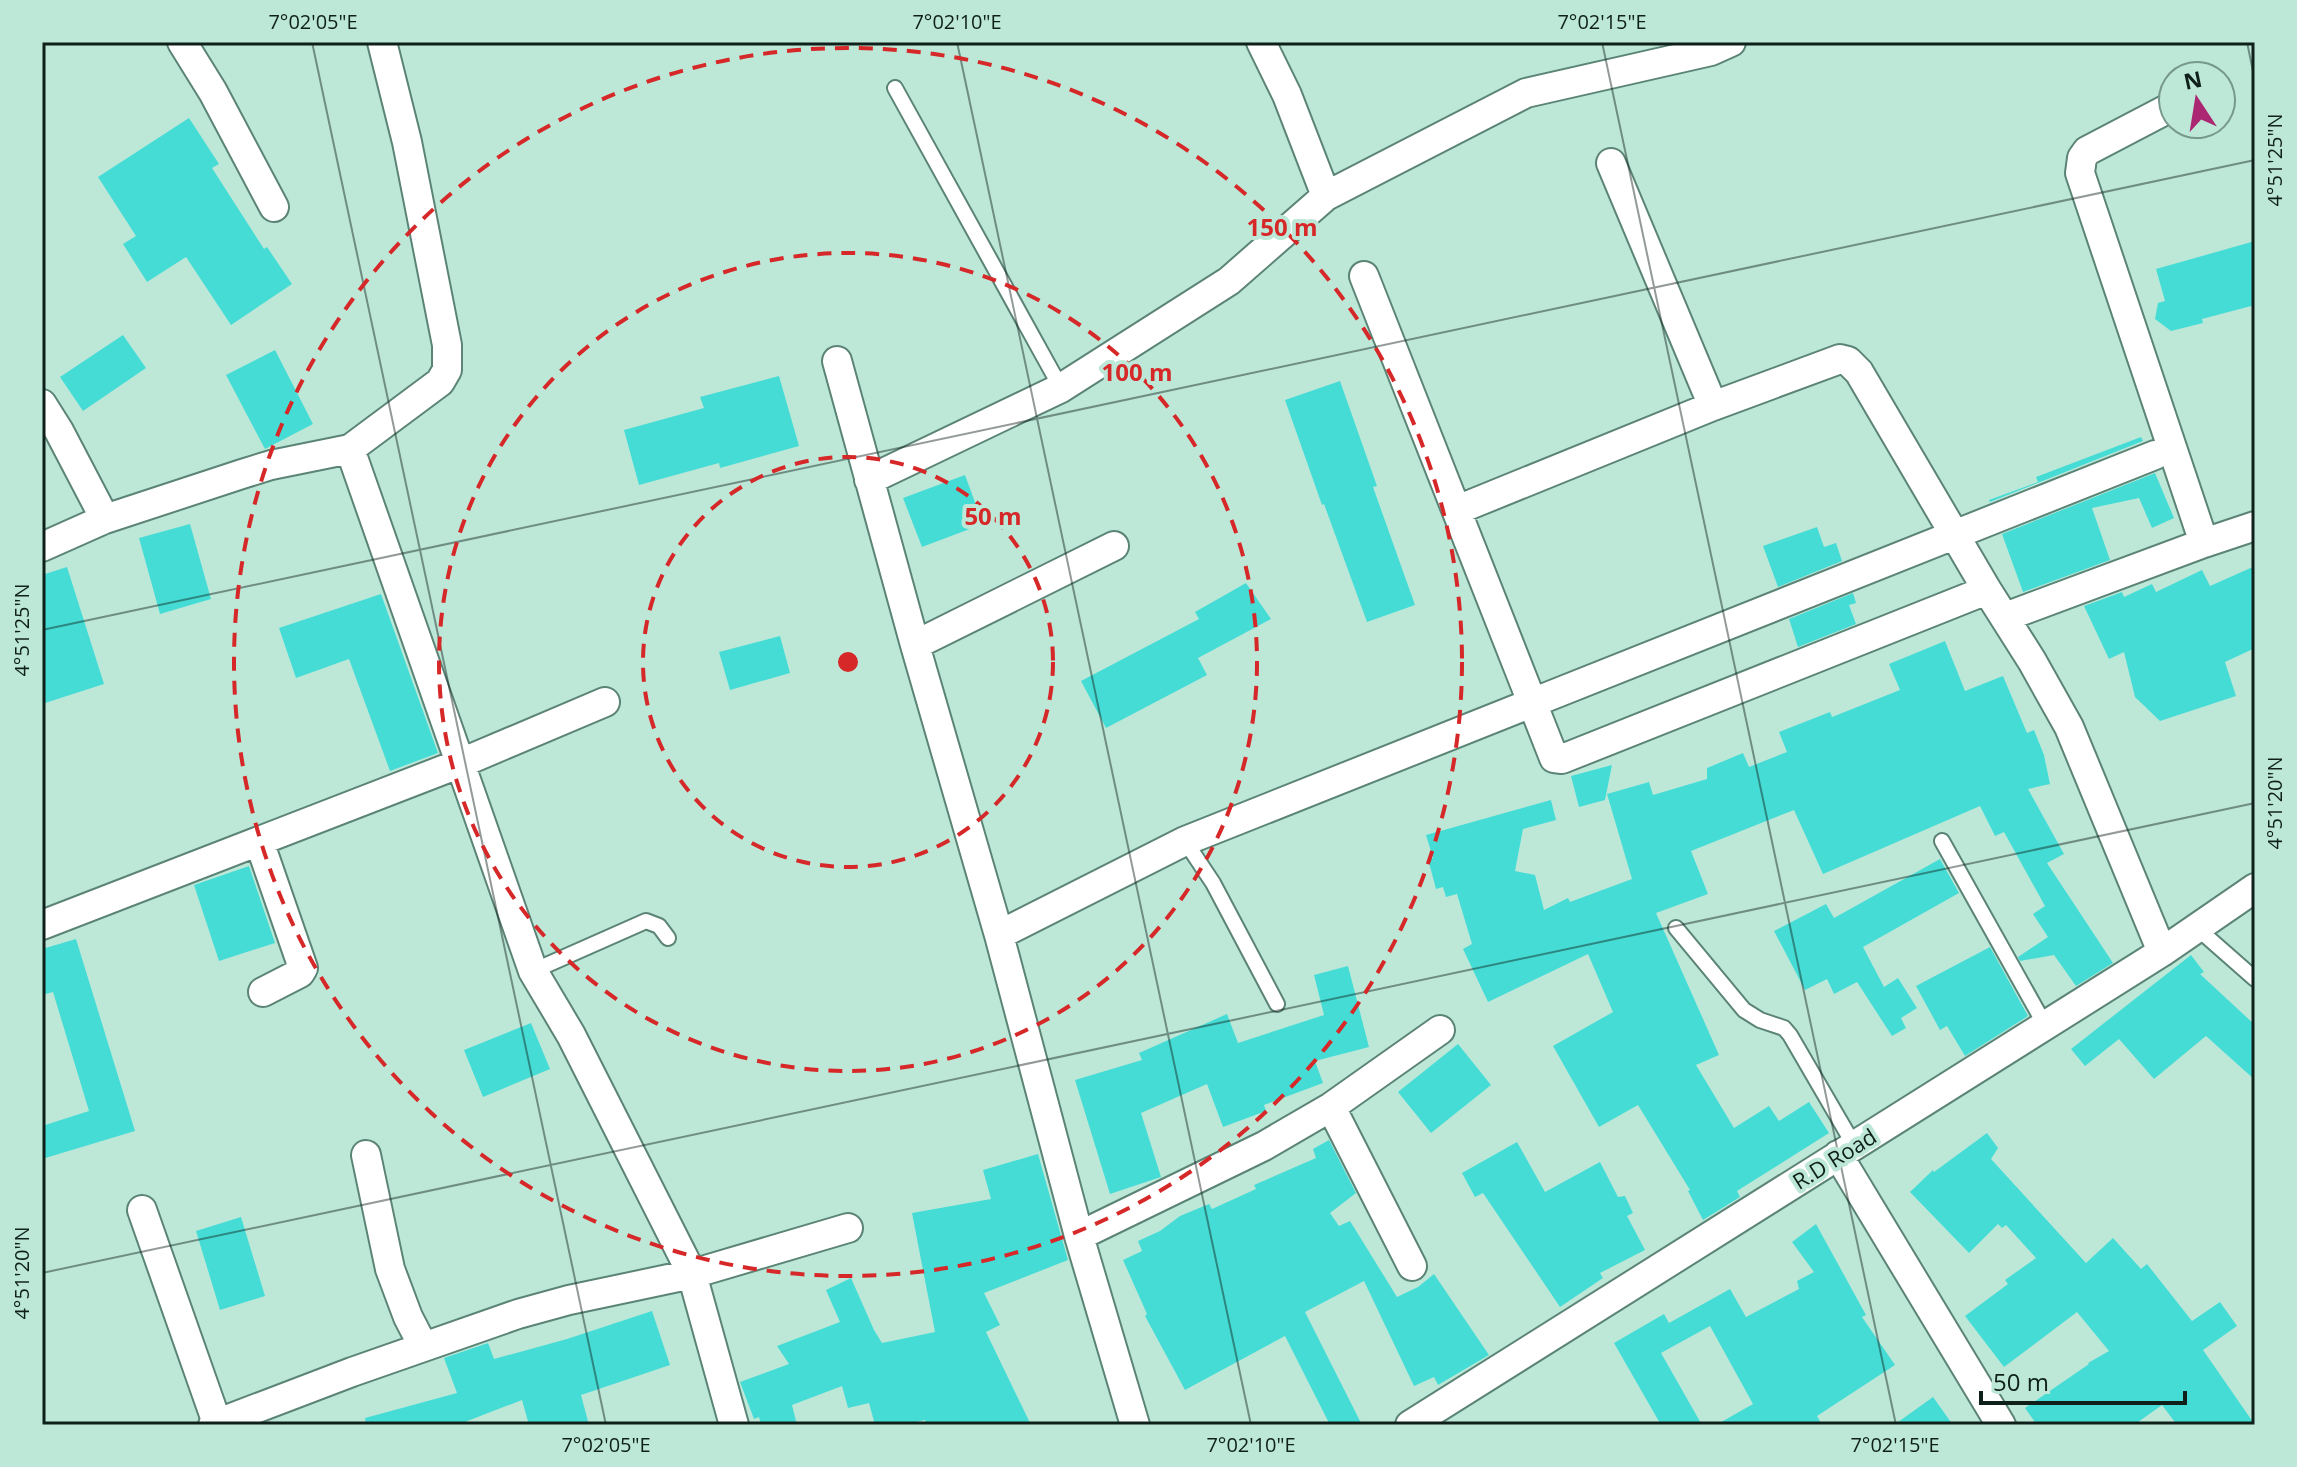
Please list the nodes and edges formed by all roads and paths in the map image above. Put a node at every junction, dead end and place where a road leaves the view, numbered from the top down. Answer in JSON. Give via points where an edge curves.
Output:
{"nodes":[{"id":1,"x":182,"y":42,"type":"edge"},
{"id":2,"x":382,"y":42,"type":"edge"},
{"id":3,"x":1261,"y":42,"type":"edge"},
{"id":4,"x":1731,"y":42,"type":"edge"},
{"id":5,"x":895,"y":88,"type":"dead end"},
{"id":6,"x":2157,"y":114,"type":"edge"},
{"id":7,"x":1611,"y":163,"type":"dead end"},
{"id":8,"x":1326,"y":196,"type":"junction"},
{"id":9,"x":274,"y":207,"type":"dead end"},
{"id":10,"x":1364,"y":276,"type":"dead end"},
{"id":11,"x":837,"y":361,"type":"dead end"},
{"id":12,"x":1061,"y":388,"type":"junction"},
{"id":13,"x":42,"y":404,"type":"edge"},
{"id":14,"x":1713,"y":406,"type":"junction"},
{"id":15,"x":350,"y":449,"type":"junction"},
{"id":16,"x":2155,"y":455,"type":"dead end"},
{"id":17,"x":869,"y":480,"type":"junction"},
{"id":18,"x":1457,"y":510,"type":"junction"},
{"id":19,"x":105,"y":519,"type":"junction"},
{"id":20,"x":2255,"y":526,"type":"edge"},
{"id":21,"x":2204,"y":543,"type":"junction"},
{"id":22,"x":1114,"y":546,"type":"dead end"},
{"id":23,"x":42,"y":547,"type":"edge"},
{"id":24,"x":1987,"y":590,"type":"junction"},
{"id":25,"x":2005,"y":617,"type":"junction"},
{"id":26,"x":915,"y":645,"type":"junction"},
{"id":27,"x":605,"y":702,"type":"dead end"},
{"id":28,"x":461,"y":763,"type":"junction"},
{"id":29,"x":259,"y":841,"type":"junction"},
{"id":30,"x":1185,"y":841,"type":"junction"},
{"id":31,"x":1942,"y":841,"type":"dead end"},
{"id":32,"x":2255,"y":888,"type":"edge"},
{"id":33,"x":42,"y":925,"type":"edge"},
{"id":34,"x":1676,"y":928,"type":"dead end"},
{"id":35,"x":2197,"y":928,"type":"junction"},
{"id":36,"x":999,"y":935,"type":"junction"},
{"id":37,"x":668,"y":938,"type":"dead end"},
{"id":38,"x":2162,"y":952,"type":"junction"},
{"id":39,"x":533,"y":971,"type":"junction"},
{"id":40,"x":2255,"y":979,"type":"edge"},
{"id":41,"x":263,"y":992,"type":"dead end"},
{"id":42,"x":1277,"y":1004,"type":"dead end"},
{"id":43,"x":2045,"y":1025,"type":"junction"},
{"id":44,"x":1440,"y":1030,"type":"dead end"},
{"id":45,"x":1331,"y":1107,"type":"junction"},
{"id":46,"x":1846,"y":1150,"type":"junction"},
{"id":47,"x":366,"y":1155,"type":"dead end"},
{"id":48,"x":142,"y":1210,"type":"dead end"},
{"id":49,"x":848,"y":1228,"type":"dead end"},
{"id":50,"x":1079,"y":1236,"type":"junction"},
{"id":51,"x":1412,"y":1266,"type":"dead end"},
{"id":52,"x":692,"y":1274,"type":"junction"},
{"id":53,"x":423,"y":1346,"type":"junction"},
{"id":54,"x":1424,"y":1421,"type":"edge"},
{"id":55,"x":215,"y":1424,"type":"edge"},
{"id":56,"x":734,"y":1425,"type":"edge"},
{"id":57,"x":1135,"y":1425,"type":"edge"},
{"id":58,"x":2001,"y":1425,"type":"edge"}],
"edges":[{"from":1,"to":9,"type":"street"},
{"from":2,"to":15,"type":"street","via":[[407,142],[447,345],[447,370],[440,382]]},
{"from":3,"to":8,"type":"street"},
{"from":4,"to":8,"type":"street","via":[[1526,93]]},
{"from":5,"to":12,"type":"lane"},
{"from":6,"to":21,"type":"street","via":[[2087,151],[2080,173]]},
{"from":7,"to":14,"type":"street"},
{"from":8,"to":12,"type":"street","via":[[1229,281]]},
{"from":10,"to":18,"type":"street"},
{"from":11,"to":17,"type":"street"},
{"from":12,"to":17,"type":"street"},
{"from":13,"to":19,"type":"street"},
{"from":14,"to":18,"type":"street"},
{"from":14,"to":24,"type":"street","via":[[1840,359],[1848,361]]},
{"from":15,"to":19,"type":"street","via":[[256,469]]},
{"from":15,"to":28,"type":"street"},
{"from":16,"to":30,"type":"street"},
{"from":17,"to":26,"type":"street"},
{"from":18,"to":24,"type":"street","via":[[1554,758]]},
{"from":19,"to":23,"type":"street"},
{"from":20,"to":21,"type":"street"},
{"from":21,"to":25,"type":"street"},
{"from":22,"to":26,"type":"street"},
{"from":24,"to":25,"type":"street"},
{"from":25,"to":38,"type":"street","via":[[2069,727]]},
{"from":26,"to":36,"type":"street"},
{"from":27,"to":28,"type":"street"},
{"from":28,"to":29,"type":"street"},
{"from":28,"to":39,"type":"street"},
{"from":29,"to":33,"type":"street"},
{"from":29,"to":41,"type":"street","via":[[303,968]]},
{"from":30,"to":36,"type":"street"},
{"from":30,"to":42,"type":"lane"},
{"from":31,"to":43,"type":"lane"},
{"from":32,"to":35,"type":"street","name":"R.D Road"},
{"from":34,"to":46,"type":"lane","via":[[1744,1010],[1790,1035]]},
{"from":35,"to":38,"type":"street","name":"R.D Road"},
{"from":35,"to":40,"type":"lane"},
{"from":36,"to":50,"type":"street"},
{"from":37,"to":39,"type":"lane","via":[[646,921]]},
{"from":38,"to":43,"type":"street","name":"R.D Road"},
{"from":39,"to":52,"type":"street"},
{"from":43,"to":46,"type":"street","name":"R.D Road"},
{"from":44,"to":45,"type":"street"},
{"from":45,"to":50,"type":"street"},
{"from":45,"to":51,"type":"street"},
{"from":46,"to":54,"type":"street","name":"R.D Road"},
{"from":46,"to":58,"type":"street"},
{"from":47,"to":53,"type":"street","via":[[390,1269]]},
{"from":48,"to":55,"type":"street"},
{"from":49,"to":52,"type":"street"},
{"from":50,"to":57,"type":"street"},
{"from":52,"to":53,"type":"street","via":[[569,1300]]},
{"from":52,"to":56,"type":"street"},
{"from":53,"to":55,"type":"street"}]}
